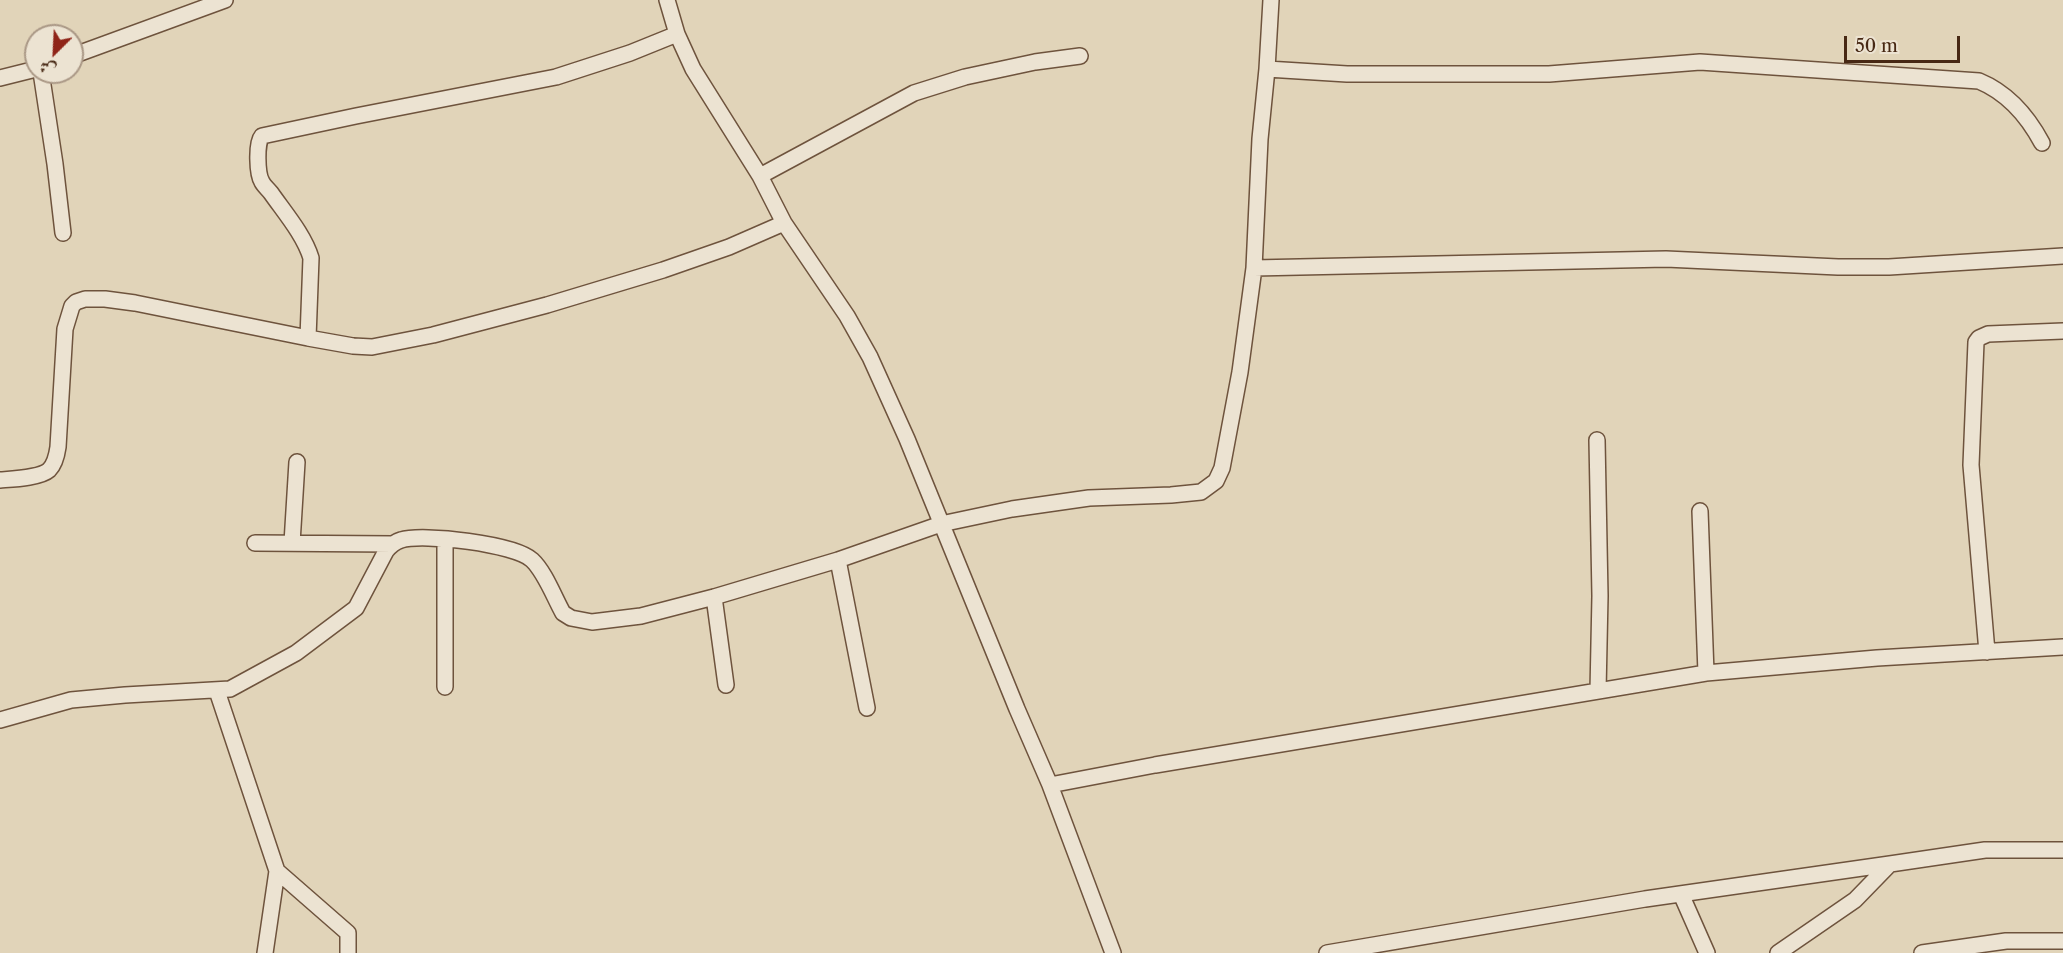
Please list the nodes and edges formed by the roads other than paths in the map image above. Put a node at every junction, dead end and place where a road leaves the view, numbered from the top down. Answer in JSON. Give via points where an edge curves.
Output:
{"nodes":[{"id":1,"x":225,"y":0,"type":"edge"},
{"id":2,"x":667,"y":0,"type":"edge"},
{"id":3,"x":1270,"y":0,"type":"edge"},
{"id":4,"x":677,"y":34,"type":"junction"},
{"id":5,"x":84,"y":52,"type":"edge"},
{"id":6,"x":1080,"y":56,"type":"dead end"},
{"id":7,"x":1267,"y":69,"type":"junction"},
{"id":8,"x":24,"y":72,"type":"edge"},
{"id":9,"x":0,"y":78,"type":"edge"},
{"id":10,"x":43,"y":84,"type":"edge"},
{"id":11,"x":2042,"y":143,"type":"dead end"},
{"id":12,"x":760,"y":176,"type":"junction"},
{"id":13,"x":784,"y":223,"type":"junction"},
{"id":14,"x":63,"y":233,"type":"dead end"},
{"id":15,"x":2063,"y":256,"type":"edge"},
{"id":16,"x":1254,"y":268,"type":"junction"},
{"id":17,"x":2063,"y":331,"type":"edge"},
{"id":18,"x":308,"y":338,"type":"junction"},
{"id":19,"x":1597,"y":440,"type":"dead end"},
{"id":20,"x":297,"y":462,"type":"dead end"},
{"id":21,"x":0,"y":480,"type":"edge"},
{"id":22,"x":1700,"y":511,"type":"dead end"},
{"id":23,"x":941,"y":524,"type":"junction"},
{"id":24,"x":445,"y":540,"type":"junction"},
{"id":25,"x":255,"y":543,"type":"dead end"},
{"id":26,"x":291,"y":543,"type":"junction"},
{"id":27,"x":393,"y":544,"type":"junction"},
{"id":28,"x":838,"y":560,"type":"junction"},
{"id":29,"x":714,"y":597,"type":"junction"},
{"id":30,"x":2063,"y":647,"type":"edge"},
{"id":31,"x":1988,"y":652,"type":"junction"},
{"id":32,"x":1706,"y":673,"type":"junction"},
{"id":33,"x":726,"y":685,"type":"dead end"},
{"id":34,"x":445,"y":687,"type":"dead end"},
{"id":35,"x":217,"y":691,"type":"junction"},
{"id":36,"x":1598,"y":691,"type":"junction"},
{"id":37,"x":867,"y":708,"type":"dead end"},
{"id":38,"x":0,"y":720,"type":"edge"},
{"id":39,"x":1050,"y":785,"type":"junction"},
{"id":40,"x":2063,"y":850,"type":"edge"},
{"id":41,"x":1890,"y":864,"type":"junction"},
{"id":42,"x":276,"y":871,"type":"junction"},
{"id":43,"x":1681,"y":894,"type":"junction"},
{"id":44,"x":2063,"y":941,"type":"edge"},
{"id":45,"x":265,"y":953,"type":"edge"},
{"id":46,"x":348,"y":953,"type":"edge"},
{"id":47,"x":1113,"y":953,"type":"edge"},
{"id":48,"x":1327,"y":953,"type":"edge"},
{"id":49,"x":1707,"y":953,"type":"edge"},
{"id":50,"x":1778,"y":953,"type":"edge"},
{"id":51,"x":1922,"y":953,"type":"edge"}],
"edges":[{"from":1,"to":5,"type":"street"},
{"from":2,"to":4,"type":"street"},
{"from":3,"to":7,"type":"street"},
{"from":4,"to":12,"type":"street","via":[[693,69]]},
{"from":4,"to":18,"type":"street","via":[[556,77],[262,136],[258,142],[260,181],[311,258]]},
{"from":6,"to":12,"type":"street","via":[[965,76],[914,93]]},
{"from":7,"to":11,"type":"street","via":[[1347,74],[1549,74],[1700,62],[1979,81],[1995,87],[2014,103]]},
{"from":7,"to":16,"type":"street"},
{"from":8,"to":9,"type":"street"},
{"from":10,"to":14,"type":"street"},
{"from":12,"to":13,"type":"street"},
{"from":13,"to":18,"type":"street","via":[[663,270],[547,306],[433,335],[372,347]]},
{"from":13,"to":23,"type":"street","via":[[870,357]]},
{"from":15,"to":16,"type":"street","via":[[1889,267],[1666,259]]},
{"from":16,"to":23,"type":"street","via":[[1222,468],[1209,488],[1171,495],[1089,498]]},
{"from":17,"to":31,"type":"street","via":[[1988,334],[1976,342],[1971,465]]},
{"from":18,"to":21,"type":"street","via":[[135,303],[85,299],[76,302],[65,329],[56,459],[42,473]]},
{"from":19,"to":36,"type":"street"},
{"from":20,"to":26,"type":"street"},
{"from":22,"to":32,"type":"street"},
{"from":23,"to":28,"type":"street"},
{"from":23,"to":39,"type":"street"},
{"from":24,"to":27,"type":"street","via":[[415,538]]},
{"from":24,"to":29,"type":"street","via":[[491,544],[525,555],[534,561],[563,612],[581,621],[640,616]]},
{"from":24,"to":34,"type":"street"},
{"from":25,"to":26,"type":"street"},
{"from":26,"to":27,"type":"street"},
{"from":27,"to":35,"type":"street","via":[[356,608],[296,653],[230,689]]},
{"from":28,"to":29,"type":"street"},
{"from":28,"to":37,"type":"street"},
{"from":29,"to":33,"type":"street"},
{"from":30,"to":31,"type":"street"},
{"from":31,"to":32,"type":"street"},
{"from":32,"to":36,"type":"street"},
{"from":35,"to":38,"type":"street","via":[[93,697]]},
{"from":35,"to":42,"type":"street"},
{"from":36,"to":39,"type":"street"},
{"from":39,"to":47,"type":"street"},
{"from":40,"to":41,"type":"street","via":[[1985,850]]},
{"from":41,"to":43,"type":"street"},
{"from":41,"to":50,"type":"street","via":[[1855,900]]},
{"from":42,"to":45,"type":"street"},
{"from":42,"to":46,"type":"street","via":[[348,933]]},
{"from":43,"to":48,"type":"street"},
{"from":43,"to":49,"type":"street"},
{"from":44,"to":51,"type":"street","via":[[2006,941]]}]}
